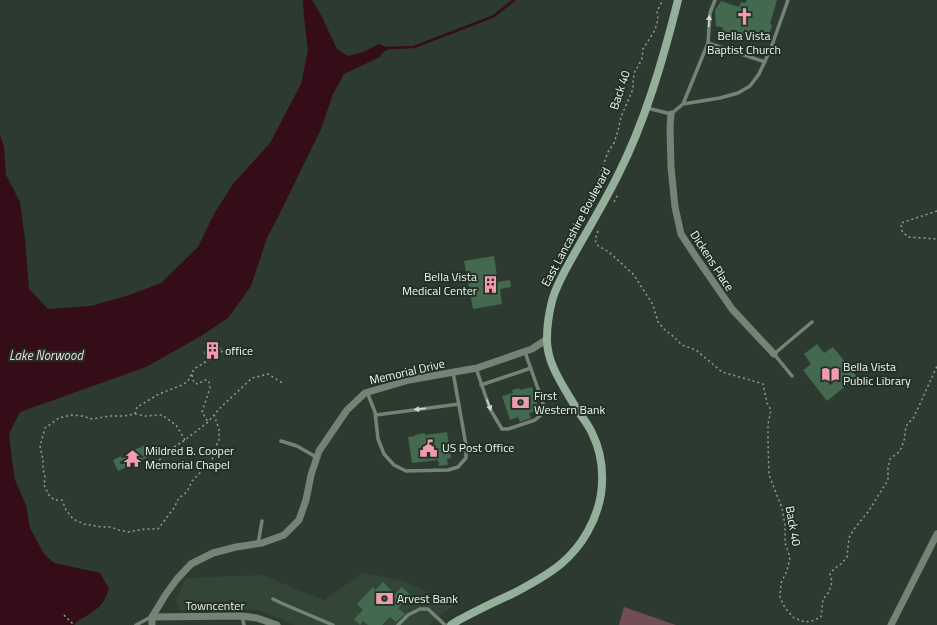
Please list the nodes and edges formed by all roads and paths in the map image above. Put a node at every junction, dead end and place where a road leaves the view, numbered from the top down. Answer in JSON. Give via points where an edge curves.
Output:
{"nodes":[{"id":1,"x":663,"y":0,"type":"edge"},
{"id":2,"x":678,"y":0,"type":"edge"},
{"id":3,"x":715,"y":0,"type":"edge"},
{"id":4,"x":788,"y":0,"type":"edge"},
{"id":5,"x":708,"y":42,"type":"junction"},
{"id":6,"x":765,"y":62,"type":"junction"},
{"id":7,"x":683,"y":104,"type":"junction"},
{"id":8,"x":646,"y":107,"type":"junction"},
{"id":9,"x":671,"y":114,"type":"junction"},
{"id":10,"x":607,"y":186,"type":"dead end"},
{"id":11,"x":618,"y":191,"type":"dead end"},
{"id":12,"x":614,"y":203,"type":"dead end"},
{"id":13,"x":937,"y":211,"type":"edge"},
{"id":14,"x":599,"y":228,"type":"dead end"},
{"id":15,"x":937,"y":239,"type":"edge"},
{"id":16,"x":812,"y":322,"type":"dead end"},
{"id":17,"x":546,"y":339,"type":"junction"},
{"id":18,"x":223,"y":351,"type":"dead end"},
{"id":19,"x":525,"y":352,"type":"junction"},
{"id":20,"x":774,"y":354,"type":"junction"},
{"id":21,"x":937,"y":366,"type":"edge"},
{"id":22,"x":476,"y":368,"type":"junction"},
{"id":23,"x":531,"y":368,"type":"junction"},
{"id":24,"x":453,"y":372,"type":"junction"},
{"id":25,"x":192,"y":375,"type":"junction"},
{"id":26,"x":792,"y":376,"type":"dead end"},
{"id":27,"x":284,"y":384,"type":"dead end"},
{"id":28,"x":482,"y":385,"type":"junction"},
{"id":29,"x":367,"y":392,"type":"junction"},
{"id":30,"x":458,"y":404,"type":"junction"},
{"id":31,"x":135,"y":414,"type":"junction"},
{"id":32,"x":214,"y":415,"type":"junction"},
{"id":33,"x":376,"y":415,"type":"junction"},
{"id":34,"x":208,"y":422,"type":"junction"},
{"id":35,"x":185,"y":440,"type":"junction"},
{"id":36,"x":281,"y":441,"type":"dead end"},
{"id":37,"x":317,"y":458,"type":"junction"},
{"id":38,"x":151,"y":466,"type":"dead end"},
{"id":39,"x":262,"y":521,"type":"dead end"},
{"id":40,"x":937,"y":534,"type":"edge"},
{"id":41,"x":258,"y":544,"type":"junction"},
{"id":42,"x":273,"y":599,"type":"dead end"},
{"id":43,"x":64,"y":615,"type":"dead end"},
{"id":44,"x":242,"y":616,"type":"junction"},
{"id":45,"x":152,"y":617,"type":"junction"},
{"id":46,"x":328,"y":624,"type":"edge"},
{"id":47,"x":74,"y":625,"type":"edge"},
{"id":48,"x":136,"y":625,"type":"edge"},
{"id":49,"x":152,"y":625,"type":"edge"},
{"id":50,"x":244,"y":625,"type":"edge"},
{"id":51,"x":277,"y":625,"type":"edge"},
{"id":52,"x":333,"y":625,"type":"edge"},
{"id":53,"x":398,"y":625,"type":"edge"},
{"id":54,"x":445,"y":625,"type":"edge"},
{"id":55,"x":452,"y":625,"type":"edge"},
{"id":56,"x":891,"y":625,"type":"edge"}],
"edges":[{"from":1,"to":10,"type":"path","name":"Back 40","via":[[657,11],[656,30],[643,49],[642,58],[635,71],[633,89],[599,177]]},
{"from":2,"to":8,"type":"main road","name":"East Lancashire Boulevard"},
{"from":5,"to":3,"type":"lane","one_way":true,"via":[[710,13]]},
{"from":4,"to":6,"type":"lane"},
{"from":5,"to":6,"type":"lane"},
{"from":5,"to":7,"type":"lane"},
{"from":6,"to":7,"type":"lane","via":[[750,86],[738,93]]},
{"from":7,"to":9,"type":"lane"},
{"from":8,"to":9,"type":"lane"},
{"from":8,"to":17,"type":"main road","name":"East Lancashire Boulevard","via":[[616,178],[554,294]]},
{"from":9,"to":20,"type":"street","name":"Dickens Place","via":[[671,167],[681,234],[732,310]]},
{"from":11,"to":12,"type":"path"},
{"from":13,"to":15,"type":"path","via":[[901,223],[902,231],[908,236]]},
{"from":14,"to":21,"type":"path","name":"Back 40","via":[[595,240],[597,246],[609,252],[634,275],[653,305],[658,322],[664,329],[682,345],[696,350],[722,372],[763,384],[771,410],[768,424],[770,475],[782,508],[785,543],[790,557],[781,583],[780,597],[794,618],[805,622],[821,617],[823,599],[830,592],[830,574],[847,557],[854,529],[888,480],[890,459],[900,451],[906,426],[914,416]]},
{"from":16,"to":20,"type":"lane"},
{"from":17,"to":19,"type":"street","name":"Memorial Drive"},
{"from":17,"to":55,"type":"main road","name":"East Lancashire Boulevard","via":[[562,386],[592,433],[599,452],[602,484],[599,506],[578,546],[562,564],[536,582]]},
{"from":18,"to":25,"type":"path","via":[[194,369]]},
{"from":19,"to":22,"type":"street","name":"Memorial Drive"},
{"from":19,"to":23,"type":"lane"},
{"from":20,"to":26,"type":"lane"},
{"from":22,"to":24,"type":"street","name":"Memorial Drive"},
{"from":22,"to":28,"type":"lane"},
{"from":23,"to":28,"type":"lane"},
{"from":28,"to":23,"type":"lane","one_way":true,"via":[[495,419],[502,429],[508,430],[535,420],[544,411]]},
{"from":24,"to":29,"type":"street","name":"Memorial Drive","via":[[409,380]]},
{"from":24,"to":30,"type":"lane"},
{"from":25,"to":31,"type":"path","via":[[182,385],[159,394],[137,407]]},
{"from":25,"to":34,"type":"path","via":[[194,382],[198,384],[205,380],[209,381],[210,388],[202,412]]},
{"from":27,"to":32,"type":"path","via":[[268,374],[252,378]]},
{"from":29,"to":33,"type":"lane"},
{"from":29,"to":37,"type":"street","name":"Memorial Drive","via":[[347,410]]},
{"from":30,"to":33,"type":"lane","one_way":true},
{"from":30,"to":33,"type":"lane","via":[[466,458],[458,467],[448,470],[406,471],[394,465],[384,454],[378,439]]},
{"from":31,"to":32,"type":"path","via":[[92,419],[71,415],[59,418],[45,428],[40,446],[44,485],[54,500],[62,500],[73,519],[84,524],[128,532],[158,530],[179,498],[188,492],[192,481],[212,461],[219,440]]},
{"from":31,"to":35,"type":"path","via":[[162,415],[176,425]]},
{"from":32,"to":34,"type":"path"},
{"from":34,"to":35,"type":"path"},
{"from":35,"to":38,"type":"path"},
{"from":36,"to":37,"type":"lane","via":[[297,446]]},
{"from":37,"to":41,"type":"street","name":"Memorial Drive","via":[[299,520],[284,536]]},
{"from":39,"to":41,"type":"lane"},
{"from":40,"to":56,"type":"street"},
{"from":41,"to":45,"type":"street","name":"Memorial Drive","via":[[213,553],[191,564],[177,579]]},
{"from":42,"to":46,"type":"lane"},
{"from":43,"to":47,"type":"path"},
{"from":44,"to":45,"type":"street","name":"Towncenter"},
{"from":44,"to":50,"type":"lane"},
{"from":44,"to":51,"type":"street","name":"Towncenter"},
{"from":45,"to":48,"type":"lane"},
{"from":45,"to":49,"type":"street"},
{"from":46,"to":52,"type":"lane"},
{"from":53,"to":54,"type":"lane","via":[[408,615],[420,609],[428,609]]}]}
